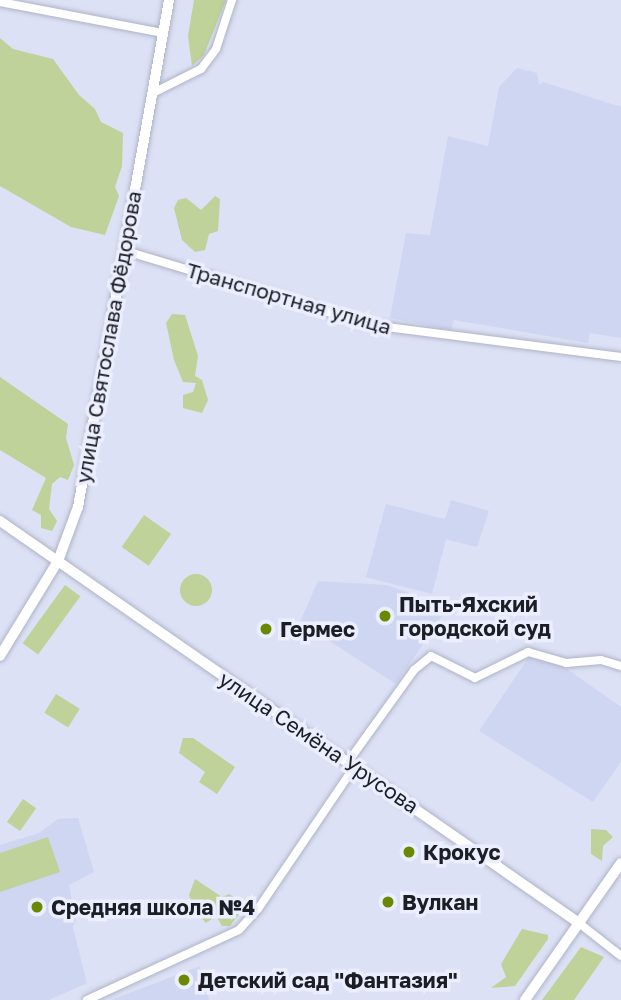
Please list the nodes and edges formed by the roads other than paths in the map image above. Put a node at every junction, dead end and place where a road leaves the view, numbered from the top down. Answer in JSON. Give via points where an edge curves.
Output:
{"nodes":[{"id":1,"x":169,"y":0,"type":"edge"},
{"id":2,"x":232,"y":0,"type":"edge"},
{"id":3,"x":0,"y":2,"type":"edge"},
{"id":4,"x":162,"y":33,"type":"junction"},
{"id":5,"x":150,"y":94,"type":"junction"},
{"id":6,"x":126,"y":251,"type":"junction"},
{"id":7,"x":621,"y":357,"type":"edge"},
{"id":8,"x":0,"y":521,"type":"edge"},
{"id":9,"x":58,"y":562,"type":"junction"},
{"id":10,"x":0,"y":656,"type":"edge"},
{"id":11,"x":621,"y":666,"type":"edge"},
{"id":12,"x":351,"y":765,"type":"junction"},
{"id":13,"x":621,"y":863,"type":"edge"},
{"id":14,"x":579,"y":923,"type":"junction"},
{"id":15,"x":621,"y":956,"type":"edge"},
{"id":16,"x":87,"y":1000,"type":"edge"},
{"id":17,"x":525,"y":1000,"type":"edge"}],
"edges":[{"from":1,"to":4,"type":"street","name":"улица Святослава Фёдорова"},
{"from":2,"to":5,"type":"street","via":[[216,49],[201,69]]},
{"from":3,"to":4,"type":"street"},
{"from":4,"to":5,"type":"street","name":"улица Святослава Фёдорова"},
{"from":5,"to":6,"type":"street","name":"улица Святослава Фёдорова"},
{"from":6,"to":7,"type":"street","name":"Транспортная улица","via":[[371,325]]},
{"from":6,"to":9,"type":"street","name":"улица Святослава Фёдорова","via":[[78,507]]},
{"from":8,"to":9,"type":"street","name":"улица Семёна Урусова"},
{"from":9,"to":10,"type":"street","name":"улица Святослава Фёдорова"},
{"from":9,"to":12,"type":"street","name":"улица Семёна Урусова"},
{"from":11,"to":12,"type":"street","via":[[601,660],[561,662],[528,652],[475,678],[431,656],[399,688]]},
{"from":12,"to":14,"type":"street","name":"улица Семёна Урусова"},
{"from":12,"to":16,"type":"street","via":[[258,909],[239,930]]},
{"from":13,"to":14,"type":"street"},
{"from":14,"to":15,"type":"street"},
{"from":14,"to":17,"type":"street"}]}
